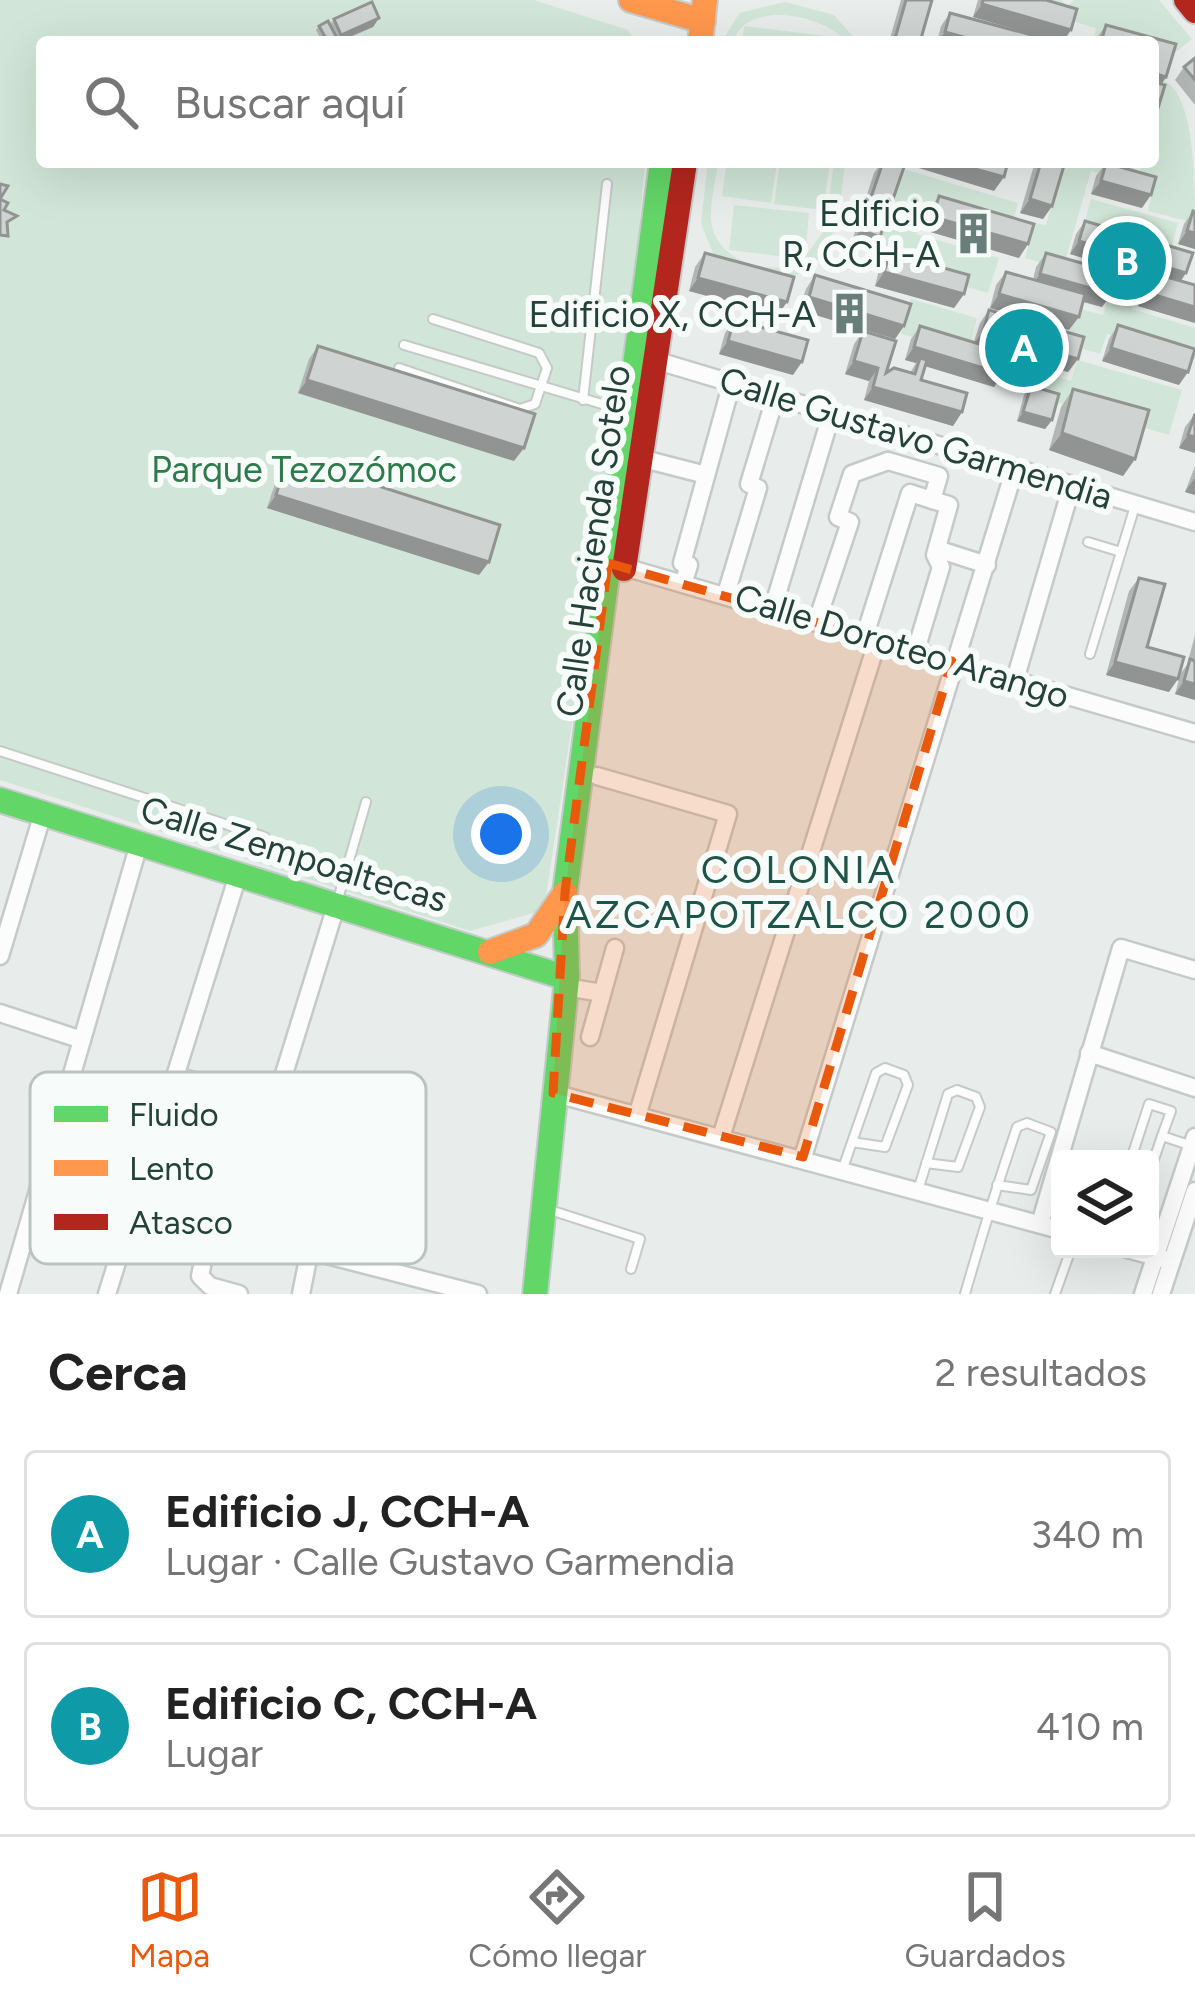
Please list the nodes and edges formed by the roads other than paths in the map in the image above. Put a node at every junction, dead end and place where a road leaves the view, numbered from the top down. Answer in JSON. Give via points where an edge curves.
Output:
{"nodes":[{"id":1,"x":631,"y":0,"type":"edge"},
{"id":2,"x":1186,"y":0,"type":"edge"},
{"id":3,"x":1195,"y":10,"type":"edge"},
{"id":4,"x":693,"y":15,"type":"edge"},
{"id":5,"x":661,"y":168,"type":"edge"},
{"id":6,"x":684,"y":168,"type":"edge"},
{"id":7,"x":607,"y":184,"type":"dead end"},
{"id":8,"x":433,"y":319,"type":"dead end"},
{"id":9,"x":404,"y":345,"type":"dead end"},
{"id":10,"x":645,"y":357,"type":"junction"},
{"id":11,"x":399,"y":368,"type":"edge"},
{"id":12,"x":733,"y":382,"type":"junction"},
{"id":13,"x":543,"y":388,"type":"junction"},
{"id":14,"x":776,"y":395,"type":"junction"},
{"id":15,"x":584,"y":400,"type":"junction"},
{"id":16,"x":629,"y":412,"type":"junction"},
{"id":17,"x":832,"y":412,"type":"junction"},
{"id":18,"x":897,"y":432,"type":"junction"},
{"id":19,"x":640,"y":458,"type":"junction"},
{"id":20,"x":888,"y":461,"type":"junction"},
{"id":21,"x":1015,"y":467,"type":"junction"},
{"id":22,"x":706,"y":475,"type":"junction"},
{"id":23,"x":1072,"y":485,"type":"junction"},
{"id":24,"x":932,"y":500,"type":"junction"},
{"id":25,"x":1136,"y":504,"type":"junction"},
{"id":26,"x":1195,"y":522,"type":"edge"},
{"id":27,"x":1088,"y":542,"type":"dead end"},
{"id":28,"x":937,"y":549,"type":"junction"},
{"id":29,"x":1121,"y":552,"type":"junction"},
{"id":30,"x":616,"y":564,"type":"junction"},
{"id":31,"x":987,"y":565,"type":"junction"},
{"id":32,"x":684,"y":581,"type":"junction"},
{"id":33,"x":726,"y":594,"type":"junction"},
{"id":34,"x":773,"y":608,"type":"junction"},
{"id":35,"x":817,"y":621,"type":"junction"},
{"id":36,"x":872,"y":637,"type":"junction"},
{"id":37,"x":916,"y":650,"type":"junction"},
{"id":38,"x":1090,"y":654,"type":"dead end"},
{"id":39,"x":952,"y":661,"type":"junction"},
{"id":40,"x":1016,"y":680,"type":"junction"},
{"id":41,"x":1195,"y":733,"type":"edge"},
{"id":42,"x":0,"y":751,"type":"edge"},
{"id":43,"x":597,"y":776,"type":"junction"},
{"id":44,"x":0,"y":800,"type":"edge"},
{"id":45,"x":366,"y":802,"type":"dead end"},
{"id":46,"x":43,"y":813,"type":"junction"},
{"id":47,"x":265,"y":837,"type":"dead end"},
{"id":48,"x":139,"y":844,"type":"junction"},
{"id":49,"x":238,"y":875,"type":"junction"},
{"id":50,"x":565,"y":892,"type":"junction"},
{"id":51,"x":336,"y":907,"type":"junction"},
{"id":52,"x":570,"y":928,"type":"junction"},
{"id":53,"x":615,"y":948,"type":"dead end"},
{"id":54,"x":488,"y":952,"type":"junction"},
{"id":55,"x":0,"y":956,"type":"edge"},
{"id":56,"x":1195,"y":970,"type":"edge"},
{"id":57,"x":567,"y":983,"type":"junction"},
{"id":58,"x":602,"y":993,"type":"junction"},
{"id":59,"x":0,"y":1013,"type":"edge"},
{"id":60,"x":590,"y":1037,"type":"dead end"},
{"id":61,"x":82,"y":1040,"type":"junction"},
{"id":62,"x":1089,"y":1053,"type":"junction"},
{"id":63,"x":73,"y":1072,"type":"edge"},
{"id":64,"x":180,"y":1072,"type":"edge"},
{"id":65,"x":285,"y":1072,"type":"edge"},
{"id":66,"x":554,"y":1082,"type":"junction"},
{"id":67,"x":1195,"y":1088,"type":"edge"},
{"id":68,"x":638,"y":1113,"type":"junction"},
{"id":69,"x":722,"y":1134,"type":"junction"},
{"id":70,"x":1138,"y":1139,"type":"junction"},
{"id":71,"x":1161,"y":1141,"type":"junction"},
{"id":72,"x":852,"y":1142,"type":"junction"},
{"id":73,"x":1193,"y":1142,"type":"edge"},
{"id":74,"x":1134,"y":1150,"type":"edge"},
{"id":75,"x":1158,"y":1150,"type":"edge"},
{"id":76,"x":803,"y":1157,"type":"junction"},
{"id":77,"x":926,"y":1163,"type":"junction"},
{"id":78,"x":843,"y":1168,"type":"junction"},
{"id":79,"x":998,"y":1185,"type":"junction"},
{"id":80,"x":918,"y":1190,"type":"junction"},
{"id":81,"x":1195,"y":1191,"type":"edge"},
{"id":82,"x":543,"y":1208,"type":"junction"},
{"id":83,"x":989,"y":1210,"type":"junction"},
{"id":84,"x":30,"y":1218,"type":"edge"},
{"id":85,"x":1040,"y":1224,"type":"junction"},
{"id":86,"x":1051,"y":1227,"type":"edge"},
{"id":87,"x":1068,"y":1258,"type":"edge"},
{"id":88,"x":1157,"y":1258,"type":"edge"},
{"id":89,"x":1164,"y":1260,"type":"junction"},
{"id":90,"x":117,"y":1264,"type":"edge"},
{"id":91,"x":202,"y":1264,"type":"edge"},
{"id":92,"x":307,"y":1264,"type":"edge"},
{"id":93,"x":366,"y":1264,"type":"edge"},
{"id":94,"x":631,"y":1269,"type":"dead end"},
{"id":95,"x":8,"y":1294,"type":"edge"},
{"id":96,"x":107,"y":1294,"type":"edge"},
{"id":97,"x":238,"y":1294,"type":"edge"},
{"id":98,"x":301,"y":1294,"type":"edge"},
{"id":99,"x":478,"y":1294,"type":"edge"},
{"id":100,"x":535,"y":1294,"type":"edge"},
{"id":101,"x":965,"y":1294,"type":"edge"},
{"id":102,"x":1055,"y":1294,"type":"edge"},
{"id":103,"x":1143,"y":1294,"type":"edge"},
{"id":104,"x":1161,"y":1294,"type":"edge"}],
"edges":[{"from":1,"to":4,"type":"street"},
{"from":2,"to":3,"type":"street"},
{"from":5,"to":10,"type":"street","name":"Calle Hacienda Sotelo"},
{"from":6,"to":10,"type":"street","name":"Calle Hacienda Sotelo"},
{"from":7,"to":15,"type":"lane"},
{"from":8,"to":13,"type":"lane","via":[[539,353],[547,368]]},
{"from":9,"to":13,"type":"lane"},
{"from":10,"to":12,"type":"street","name":"Calle Gustavo Garmendia"},
{"from":10,"to":16,"type":"street","name":"Calle Hacienda Sotelo"},
{"from":10,"to":19,"type":"street","name":"Calle Hacienda Sotelo"},
{"from":11,"to":13,"type":"lane","via":[[520,409],[535,404]]},
{"from":12,"to":14,"type":"street","name":"Calle Gustavo Garmendia"},
{"from":12,"to":22,"type":"street"},
{"from":13,"to":15,"type":"lane"},
{"from":14,"to":17,"type":"street","name":"Calle Gustavo Garmendia"},
{"from":14,"to":33,"type":"street"},
{"from":15,"to":16,"type":"lane"},
{"from":16,"to":30,"type":"street","name":"Calle Hacienda Sotelo"},
{"from":17,"to":18,"type":"street","name":"Calle Gustavo Garmendia"},
{"from":17,"to":34,"type":"street"},
{"from":18,"to":20,"type":"street"},
{"from":18,"to":21,"type":"street","name":"Calle Gustavo Garmendia"},
{"from":19,"to":22,"type":"street"},
{"from":19,"to":30,"type":"street","name":"Calle Hacienda Sotelo"},
{"from":20,"to":24,"type":"street","via":[[939,476]]},
{"from":20,"to":35,"type":"street","via":[[852,473],[838,517],[850,521]]},
{"from":21,"to":23,"type":"street","name":"Calle Gustavo Garmendia"},
{"from":21,"to":31,"type":"street"},
{"from":22,"to":32,"type":"street"},
{"from":23,"to":25,"type":"street","name":"Calle Gustavo Garmendia"},
{"from":23,"to":40,"type":"street"},
{"from":24,"to":28,"type":"street","via":[[950,505]]},
{"from":24,"to":36,"type":"street","via":[[910,494]]},
{"from":25,"to":26,"type":"street","name":"Calle Gustavo Garmendia"},
{"from":25,"to":29,"type":"lane"},
{"from":27,"to":29,"type":"lane"},
{"from":28,"to":31,"type":"street"},
{"from":28,"to":37,"type":"street","via":[[940,567]]},
{"from":29,"to":38,"type":"lane"},
{"from":30,"to":32,"type":"street","name":"Calle Doroteo Arango"},
{"from":30,"to":43,"type":"street","name":"Calle Hacienda Sotelo"},
{"from":30,"to":50,"type":"street","name":"Calle Hacienda Sotelo"},
{"from":31,"to":39,"type":"street"},
{"from":32,"to":33,"type":"street","name":"Calle Doroteo Arango"},
{"from":33,"to":34,"type":"street","name":"Calle Doroteo Arango"},
{"from":34,"to":35,"type":"street","name":"Calle Doroteo Arango"},
{"from":35,"to":36,"type":"street","name":"Calle Doroteo Arango"},
{"from":36,"to":37,"type":"street","name":"Calle Doroteo Arango"},
{"from":36,"to":69,"type":"street"},
{"from":37,"to":39,"type":"street","name":"Calle Doroteo Arango"},
{"from":39,"to":40,"type":"street","name":"Calle Doroteo Arango"},
{"from":39,"to":76,"type":"street"},
{"from":40,"to":41,"type":"street","name":"Calle Doroteo Arango"},
{"from":42,"to":47,"type":"lane"},
{"from":43,"to":52,"type":"street","name":"Calle Hacienda Sotelo"},
{"from":43,"to":68,"type":"street","via":[[728,814]]},
{"from":44,"to":46,"type":"street","name":"Calle Zempoaltecas"},
{"from":45,"to":51,"type":"lane"},
{"from":46,"to":48,"type":"street","name":"Calle Zempoaltecas"},
{"from":46,"to":55,"type":"street"},
{"from":48,"to":49,"type":"street","name":"Calle Zempoaltecas"},
{"from":48,"to":61,"type":"street"},
{"from":49,"to":51,"type":"street","name":"Calle Zempoaltecas"},
{"from":49,"to":64,"type":"street"},
{"from":50,"to":52,"type":"street","name":"Calle Hacienda Sotelo"},
{"from":50,"to":54,"type":"street","via":[[534,940]]},
{"from":51,"to":54,"type":"street","name":"Calle Zempoaltecas"},
{"from":51,"to":65,"type":"street"},
{"from":52,"to":57,"type":"street","name":"Calle Hacienda Sotelo"},
{"from":53,"to":58,"type":"street"},
{"from":54,"to":57,"type":"street","name":"Calle Zempoaltecas"},
{"from":56,"to":62,"type":"street","via":[[1121,947]]},
{"from":57,"to":58,"type":"street"},
{"from":57,"to":66,"type":"street","name":"Calle Hacienda Sotelo"},
{"from":58,"to":60,"type":"street"},
{"from":59,"to":61,"type":"street"},
{"from":61,"to":63,"type":"street"},
{"from":62,"to":67,"type":"street"},
{"from":62,"to":85,"type":"street"},
{"from":66,"to":68,"type":"street"},
{"from":66,"to":82,"type":"street","name":"Calle Hacienda Sotelo"},
{"from":68,"to":69,"type":"street"},
{"from":69,"to":76,"type":"street"},
{"from":70,"to":71,"type":"lane"},
{"from":70,"to":71,"type":"lane","via":[[1150,1103],[1171,1111]]},
{"from":70,"to":74,"type":"lane"},
{"from":71,"to":73,"type":"lane"},
{"from":71,"to":75,"type":"lane"},
{"from":72,"to":72,"type":"lane","via":[[880,1068],[908,1079],[886,1147]]},
{"from":72,"to":78,"type":"lane"},
{"from":73,"to":89,"type":"street"},
{"from":76,"to":78,"type":"street"},
{"from":77,"to":77,"type":"lane","via":[[951,1090],[980,1101],[958,1167]]},
{"from":77,"to":80,"type":"lane"},
{"from":78,"to":80,"type":"street"},
{"from":79,"to":79,"type":"lane","via":[[1021,1123],[1051,1132],[1031,1190]]},
{"from":79,"to":83,"type":"lane"},
{"from":80,"to":83,"type":"street"},
{"from":81,"to":89,"type":"street"},
{"from":82,"to":94,"type":"lane","via":[[640,1239]]},
{"from":82,"to":100,"type":"street","name":"Calle Hacienda Sotelo"},
{"from":83,"to":85,"type":"street"},
{"from":83,"to":101,"type":"lane"},
{"from":84,"to":95,"type":"street"},
{"from":85,"to":86,"type":"street"},
{"from":87,"to":102,"type":"lane"},
{"from":88,"to":89,"type":"street"},
{"from":89,"to":103,"type":"street"},
{"from":89,"to":104,"type":"street"},
{"from":90,"to":96,"type":"street"},
{"from":91,"to":97,"type":"street","via":[[200,1276],[211,1286]]},
{"from":92,"to":98,"type":"street"},
{"from":93,"to":99,"type":"street"}]}
